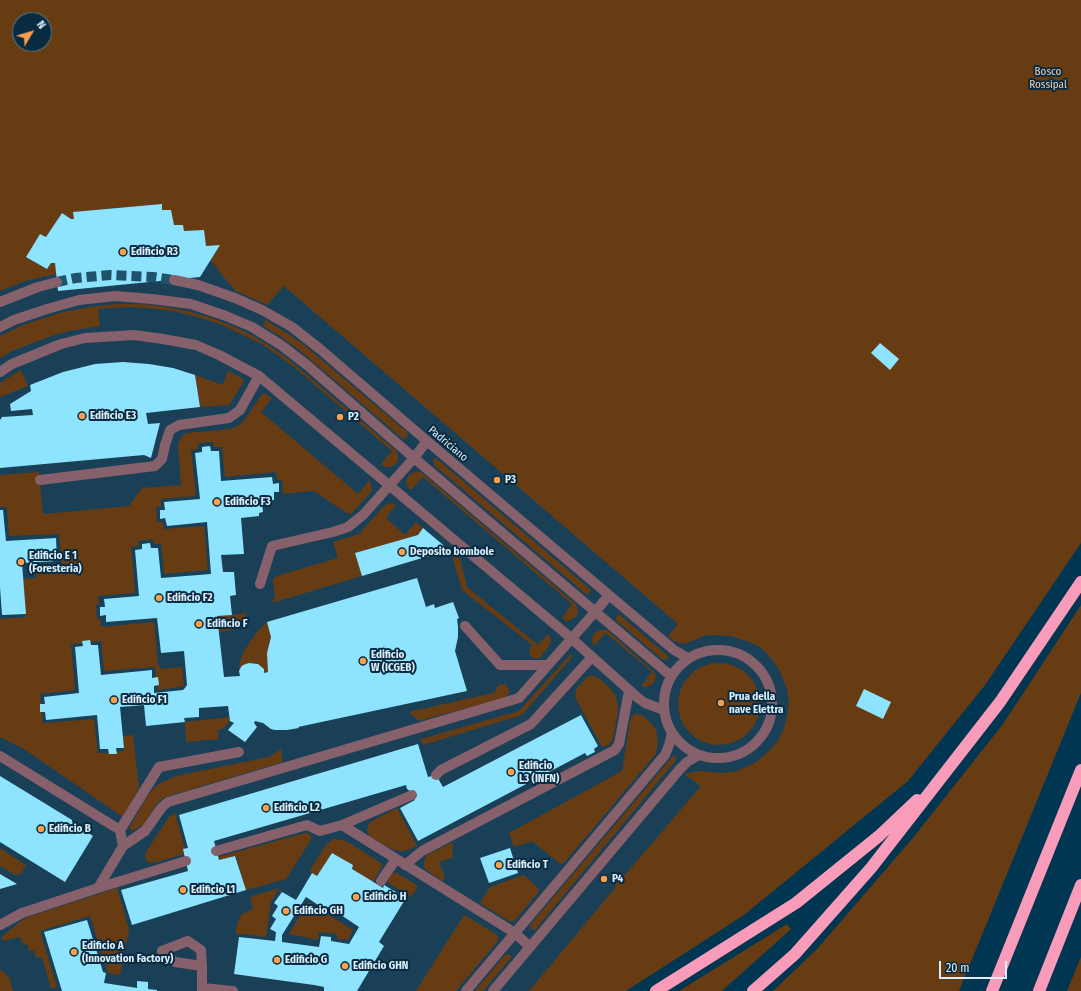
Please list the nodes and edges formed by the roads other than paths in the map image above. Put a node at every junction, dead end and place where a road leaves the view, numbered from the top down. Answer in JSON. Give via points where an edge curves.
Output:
{"nodes":[{"id":1,"x":174,"y":280,"type":"tunnel mouth"},
{"id":2,"x":57,"y":282,"type":"tunnel mouth"},
{"id":3,"x":0,"y":302,"type":"edge"},
{"id":4,"x":0,"y":327,"type":"edge"},
{"id":5,"x":0,"y":372,"type":"edge"},
{"id":6,"x":259,"y":376,"type":"junction"},
{"id":7,"x":427,"y":441,"type":"junction"},
{"id":8,"x":414,"y":458,"type":"junction"},
{"id":9,"x":40,"y":480,"type":"dead end"},
{"id":10,"x":389,"y":485,"type":"junction"},
{"id":11,"x":1081,"y":582,"type":"edge"},
{"id":12,"x":260,"y":584,"type":"dead end"},
{"id":13,"x":609,"y":595,"type":"junction"},
{"id":14,"x":596,"y":612,"type":"junction"},
{"id":15,"x":465,"y":626,"type":"dead end"},
{"id":16,"x":571,"y":638,"type":"junction"},
{"id":17,"x":592,"y":657,"type":"junction"},
{"id":18,"x":688,"y":658,"type":"junction"},
{"id":19,"x":547,"y":665,"type":"junction"},
{"id":20,"x":671,"y":676,"type":"junction"},
{"id":21,"x":629,"y":690,"type":"junction"},
{"id":22,"x":664,"y":710,"type":"junction"},
{"id":23,"x":672,"y":732,"type":"junction"},
{"id":24,"x":238,"y":752,"type":"dead end"},
{"id":25,"x":699,"y":755,"type":"junction"},
{"id":26,"x":0,"y":756,"type":"edge"},
{"id":27,"x":949,"y":769,"type":"junction"},
{"id":28,"x":1081,"y":770,"type":"edge"},
{"id":29,"x":436,"y":775,"type":"dead end"},
{"id":30,"x":412,"y":795,"type":"dead end"},
{"id":31,"x":342,"y":825,"type":"junction"},
{"id":32,"x":120,"y":830,"type":"junction"},
{"id":33,"x":123,"y":846,"type":"junction"},
{"id":34,"x":216,"y":851,"type":"dead end"},
{"id":35,"x":396,"y":859,"type":"junction"},
{"id":36,"x":186,"y":861,"type":"dead end"},
{"id":37,"x":405,"y":865,"type":"junction"},
{"id":38,"x":381,"y":881,"type":"dead end"},
{"id":39,"x":1081,"y":884,"type":"edge"},
{"id":40,"x":98,"y":888,"type":"junction"},
{"id":41,"x":0,"y":925,"type":"edge"},
{"id":42,"x":515,"y":933,"type":"junction"},
{"id":43,"x":530,"y":947,"type":"junction"},
{"id":44,"x":202,"y":966,"type":"dead end"},
{"id":45,"x":202,"y":989,"type":"edge"},
{"id":46,"x":233,"y":991,"type":"edge"},
{"id":47,"x":466,"y":991,"type":"edge"},
{"id":48,"x":493,"y":991,"type":"edge"},
{"id":49,"x":656,"y":991,"type":"edge"},
{"id":50,"x":753,"y":991,"type":"edge"},
{"id":51,"x":992,"y":991,"type":"edge"},
{"id":52,"x":1039,"y":991,"type":"edge"}],
"edges":[{"from":1,"to":7,"type":"street","name":"Padriciano","via":[[235,298],[292,327]]},
{"from":2,"to":3,"type":"street"},
{"from":4,"to":8,"type":"street","via":[[47,308],[79,300],[115,296],[191,304],[252,327],[281,345]]},
{"from":5,"to":6,"type":"street","via":[[12,364],[61,344],[85,338],[134,335],[196,346]]},
{"from":6,"to":9,"type":"street","via":[[240,410],[229,418],[192,422],[170,430],[162,459],[155,466]]},
{"from":6,"to":10,"type":"street"},
{"from":7,"to":8,"type":"street"},
{"from":7,"to":13,"type":"street","name":"Padriciano"},
{"from":8,"to":10,"type":"street"},
{"from":8,"to":14,"type":"street"},
{"from":10,"to":12,"type":"street","via":[[363,515],[348,527],[272,546]]},
{"from":10,"to":16,"type":"street"},
{"from":11,"to":27,"type":"highway","via":[[1000,702]]},
{"from":13,"to":14,"type":"street"},
{"from":13,"to":18,"type":"street","name":"Padriciano","via":[[674,650]]},
{"from":14,"to":16,"type":"street"},
{"from":14,"to":20,"type":"street"},
{"from":15,"to":19,"type":"street","via":[[500,665]]},
{"from":16,"to":17,"type":"street"},
{"from":16,"to":19,"type":"street"},
{"from":17,"to":21,"type":"street"},
{"from":17,"to":29,"type":"street","via":[[531,724],[441,770]]},
{"from":18,"to":20,"type":"street"},
{"from":18,"to":25,"type":"street","via":[[703,652],[719,650],[735,652],[750,659],[763,672],[770,687],[773,705],[770,722],[762,737],[749,749],[733,757],[716,759]]},
{"from":19,"to":33,"type":"street","via":[[518,698],[168,802],[145,831]]},
{"from":20,"to":22,"type":"street","via":[[665,693]]},
{"from":21,"to":22,"type":"street","via":[[645,703]]},
{"from":21,"to":37,"type":"street","via":[[619,744],[615,750],[422,851]]},
{"from":22,"to":23,"type":"street"},
{"from":23,"to":25,"type":"street","via":[[679,742]]},
{"from":23,"to":42,"type":"street","via":[[665,754]]},
{"from":24,"to":32,"type":"street","via":[[159,767]]},
{"from":25,"to":43,"type":"street","via":[[680,769]]},
{"from":26,"to":32,"type":"street"},
{"from":27,"to":49,"type":"highway","via":[[879,836],[796,903]]},
{"from":27,"to":50,"type":"highway","via":[[871,868],[795,954]]},
{"from":28,"to":51,"type":"highway"},
{"from":30,"to":31,"type":"street"},
{"from":31,"to":34,"type":"street","via":[[320,831],[307,825]]},
{"from":31,"to":35,"type":"street"},
{"from":32,"to":33,"type":"street"},
{"from":33,"to":40,"type":"street"},
{"from":35,"to":37,"type":"street"},
{"from":35,"to":38,"type":"street"},
{"from":36,"to":40,"type":"street"},
{"from":37,"to":42,"type":"street"},
{"from":39,"to":52,"type":"highway"},
{"from":40,"to":41,"type":"street","via":[[22,913]]},
{"from":42,"to":43,"type":"street"},
{"from":42,"to":47,"type":"street"},
{"from":43,"to":48,"type":"street"},
{"from":44,"to":45,"type":"street"},
{"from":45,"to":46,"type":"street"}]}
